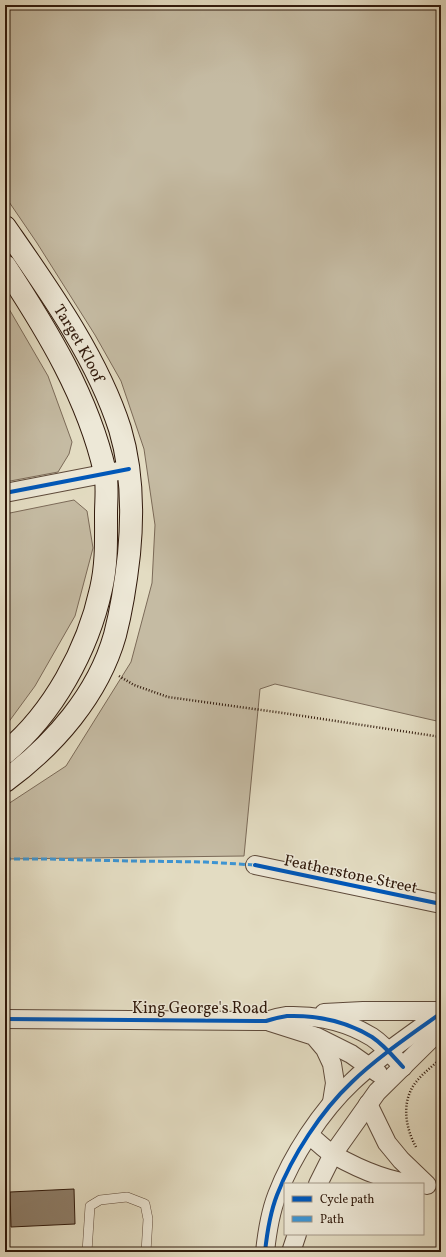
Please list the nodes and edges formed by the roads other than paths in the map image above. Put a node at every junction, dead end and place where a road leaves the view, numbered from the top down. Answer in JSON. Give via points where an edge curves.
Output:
{"nodes":[{"id":1,"x":5,"y":227,"type":"edge"},
{"id":2,"x":5,"y":266,"type":"edge"},
{"id":3,"x":129,"y":469,"type":"junction"},
{"id":4,"x":105,"y":474,"type":"junction"},
{"id":5,"x":5,"y":493,"type":"edge"},
{"id":6,"x":5,"y":753,"type":"edge"},
{"id":7,"x":5,"y":781,"type":"edge"},
{"id":8,"x":255,"y":865,"type":"dead end"},
{"id":9,"x":441,"y":904,"type":"edge"},
{"id":10,"x":441,"y":1012,"type":"edge"},
{"id":11,"x":286,"y":1016,"type":"junction"},
{"id":12,"x":5,"y":1019,"type":"edge"},
{"id":13,"x":266,"y":1021,"type":"junction"},
{"id":14,"x":441,"y":1029,"type":"edge"},
{"id":15,"x":314,"y":1036,"type":"junction"},
{"id":16,"x":388,"y":1051,"type":"junction"},
{"id":17,"x":370,"y":1066,"type":"junction"},
{"id":18,"x":403,"y":1067,"type":"junction"},
{"id":19,"x":388,"y":1081,"type":"junction"},
{"id":20,"x":332,"y":1102,"type":"junction"},
{"id":21,"x":368,"y":1104,"type":"junction"},
{"id":22,"x":309,"y":1135,"type":"junction"},
{"id":23,"x":333,"y":1154,"type":"junction"},
{"id":24,"x":318,"y":1183,"type":"edge"},
{"id":25,"x":407,"y":1183,"type":"edge"},
{"id":26,"x":427,"y":1185,"type":"edge"},
{"id":27,"x":297,"y":1235,"type":"edge"},
{"id":28,"x":87,"y":1252,"type":"edge"},
{"id":29,"x":146,"y":1252,"type":"edge"},
{"id":30,"x":265,"y":1252,"type":"edge"},
{"id":31,"x":292,"y":1252,"type":"edge"}],
"edges":[{"from":1,"to":3,"type":"main road","name":"Target Kloof","via":[[45,285],[90,359],[120,429]]},
{"from":2,"to":4,"type":"main road","name":"Target Kloof","via":[[69,373],[96,440]]},
{"from":3,"to":4,"type":"street"},
{"from":3,"to":7,"type":"main road","name":"Target Kloof","via":[[131,531],[125,588],[114,636],[103,666],[86,698],[65,727]]},
{"from":4,"to":5,"type":"street"},
{"from":4,"to":6,"type":"main road","name":"Target Kloof","via":[[106,549],[102,588],[94,616],[79,655],[53,699],[32,726]]},
{"from":8,"to":9,"type":"street","name":"Featherstone Street"},
{"from":10,"to":11,"type":"street","name":"King George's Road","via":[[362,1011]]},
{"from":10,"to":16,"type":"street"},
{"from":11,"to":13,"type":"street","name":"King George's Road"},
{"from":11,"to":16,"type":"street","name":"King George's Road","via":[[339,1021],[373,1038]]},
{"from":12,"to":13,"type":"street","name":"King George's Road"},
{"from":13,"to":15,"type":"street","name":"King George's Road"},
{"from":14,"to":18,"type":"street"},
{"from":15,"to":17,"type":"street","name":"King George's Road"},
{"from":15,"to":20,"type":"street","via":[[325,1049],[332,1064],[335,1083]]},
{"from":16,"to":17,"type":"street"},
{"from":16,"to":18,"type":"street","name":"King George's Road"},
{"from":17,"to":19,"type":"street","name":"King George's Road"},
{"from":17,"to":20,"type":"street"},
{"from":18,"to":19,"type":"street"},
{"from":19,"to":21,"type":"street"},
{"from":20,"to":22,"type":"street"},
{"from":21,"to":23,"type":"street"},
{"from":21,"to":26,"type":"street","via":[[387,1143]]},
{"from":22,"to":23,"type":"street"},
{"from":22,"to":30,"type":"street","via":[[288,1170],[276,1197]]},
{"from":23,"to":24,"type":"street"},
{"from":23,"to":25,"type":"street","via":[[369,1172]]},
{"from":27,"to":31,"type":"street"},
{"from":28,"to":29,"type":"lane","via":[[90,1206],[100,1200],[127,1197],[145,1204],[148,1219]]}]}
